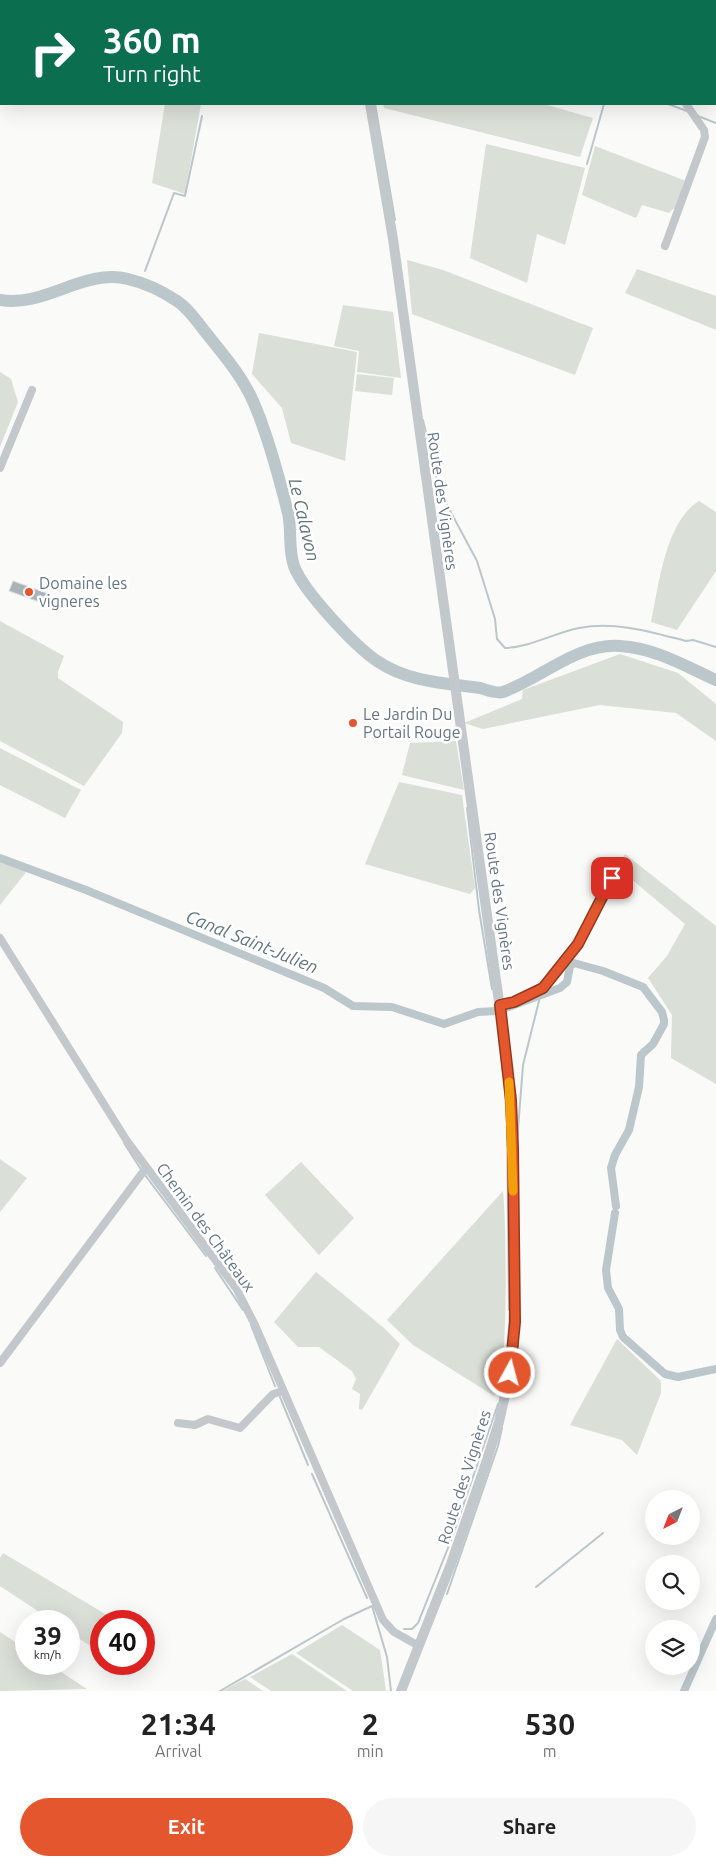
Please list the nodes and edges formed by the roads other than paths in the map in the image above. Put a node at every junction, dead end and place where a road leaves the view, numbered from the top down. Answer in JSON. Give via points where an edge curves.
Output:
{"nodes":[{"id":1,"x":370,"y":105,"type":"edge"},
{"id":2,"x":687,"y":105,"type":"edge"},
{"id":3,"x":665,"y":246,"type":"dead end"},
{"id":4,"x":32,"y":390,"type":"dead end"},
{"id":5,"x":0,"y":468,"type":"edge"},
{"id":6,"x":612,"y":878,"type":"dead end"},
{"id":7,"x":0,"y":938,"type":"edge"},
{"id":8,"x":500,"y":1009,"type":"junction"},
{"id":9,"x":146,"y":1168,"type":"junction"},
{"id":10,"x":0,"y":1363,"type":"edge"},
{"id":11,"x":283,"y":1391,"type":"junction"},
{"id":12,"x":178,"y":1423,"type":"dead end"},
{"id":13,"x":419,"y":1646,"type":"junction"},
{"id":14,"x":401,"y":1691,"type":"edge"}],
"edges":[{"from":1,"to":8,"type":"street","name":"Route des Vignères","via":[[394,246]]},
{"from":2,"to":3,"type":"street","via":[[704,130],[705,137]]},
{"from":4,"to":5,"type":"street"},
{"from":6,"to":8,"type":"street","via":[[578,944],[543,988]]},
{"from":7,"to":9,"type":"street","name":"Chemin des Châteaux"},
{"from":8,"to":13,"type":"street","name":"Route des Vignères","via":[[513,1148],[515,1322],[510,1373],[485,1466]]},
{"from":9,"to":10,"type":"street"},
{"from":9,"to":11,"type":"street","name":"Chemin des Châteaux","via":[[236,1288]]},
{"from":11,"to":12,"type":"street","via":[[273,1394],[240,1428],[208,1419],[195,1425]]},
{"from":11,"to":13,"type":"street","name":"Chemin des Châteaux","via":[[383,1620],[394,1632]]},
{"from":13,"to":14,"type":"street","name":"Route des Vignères"}]}
